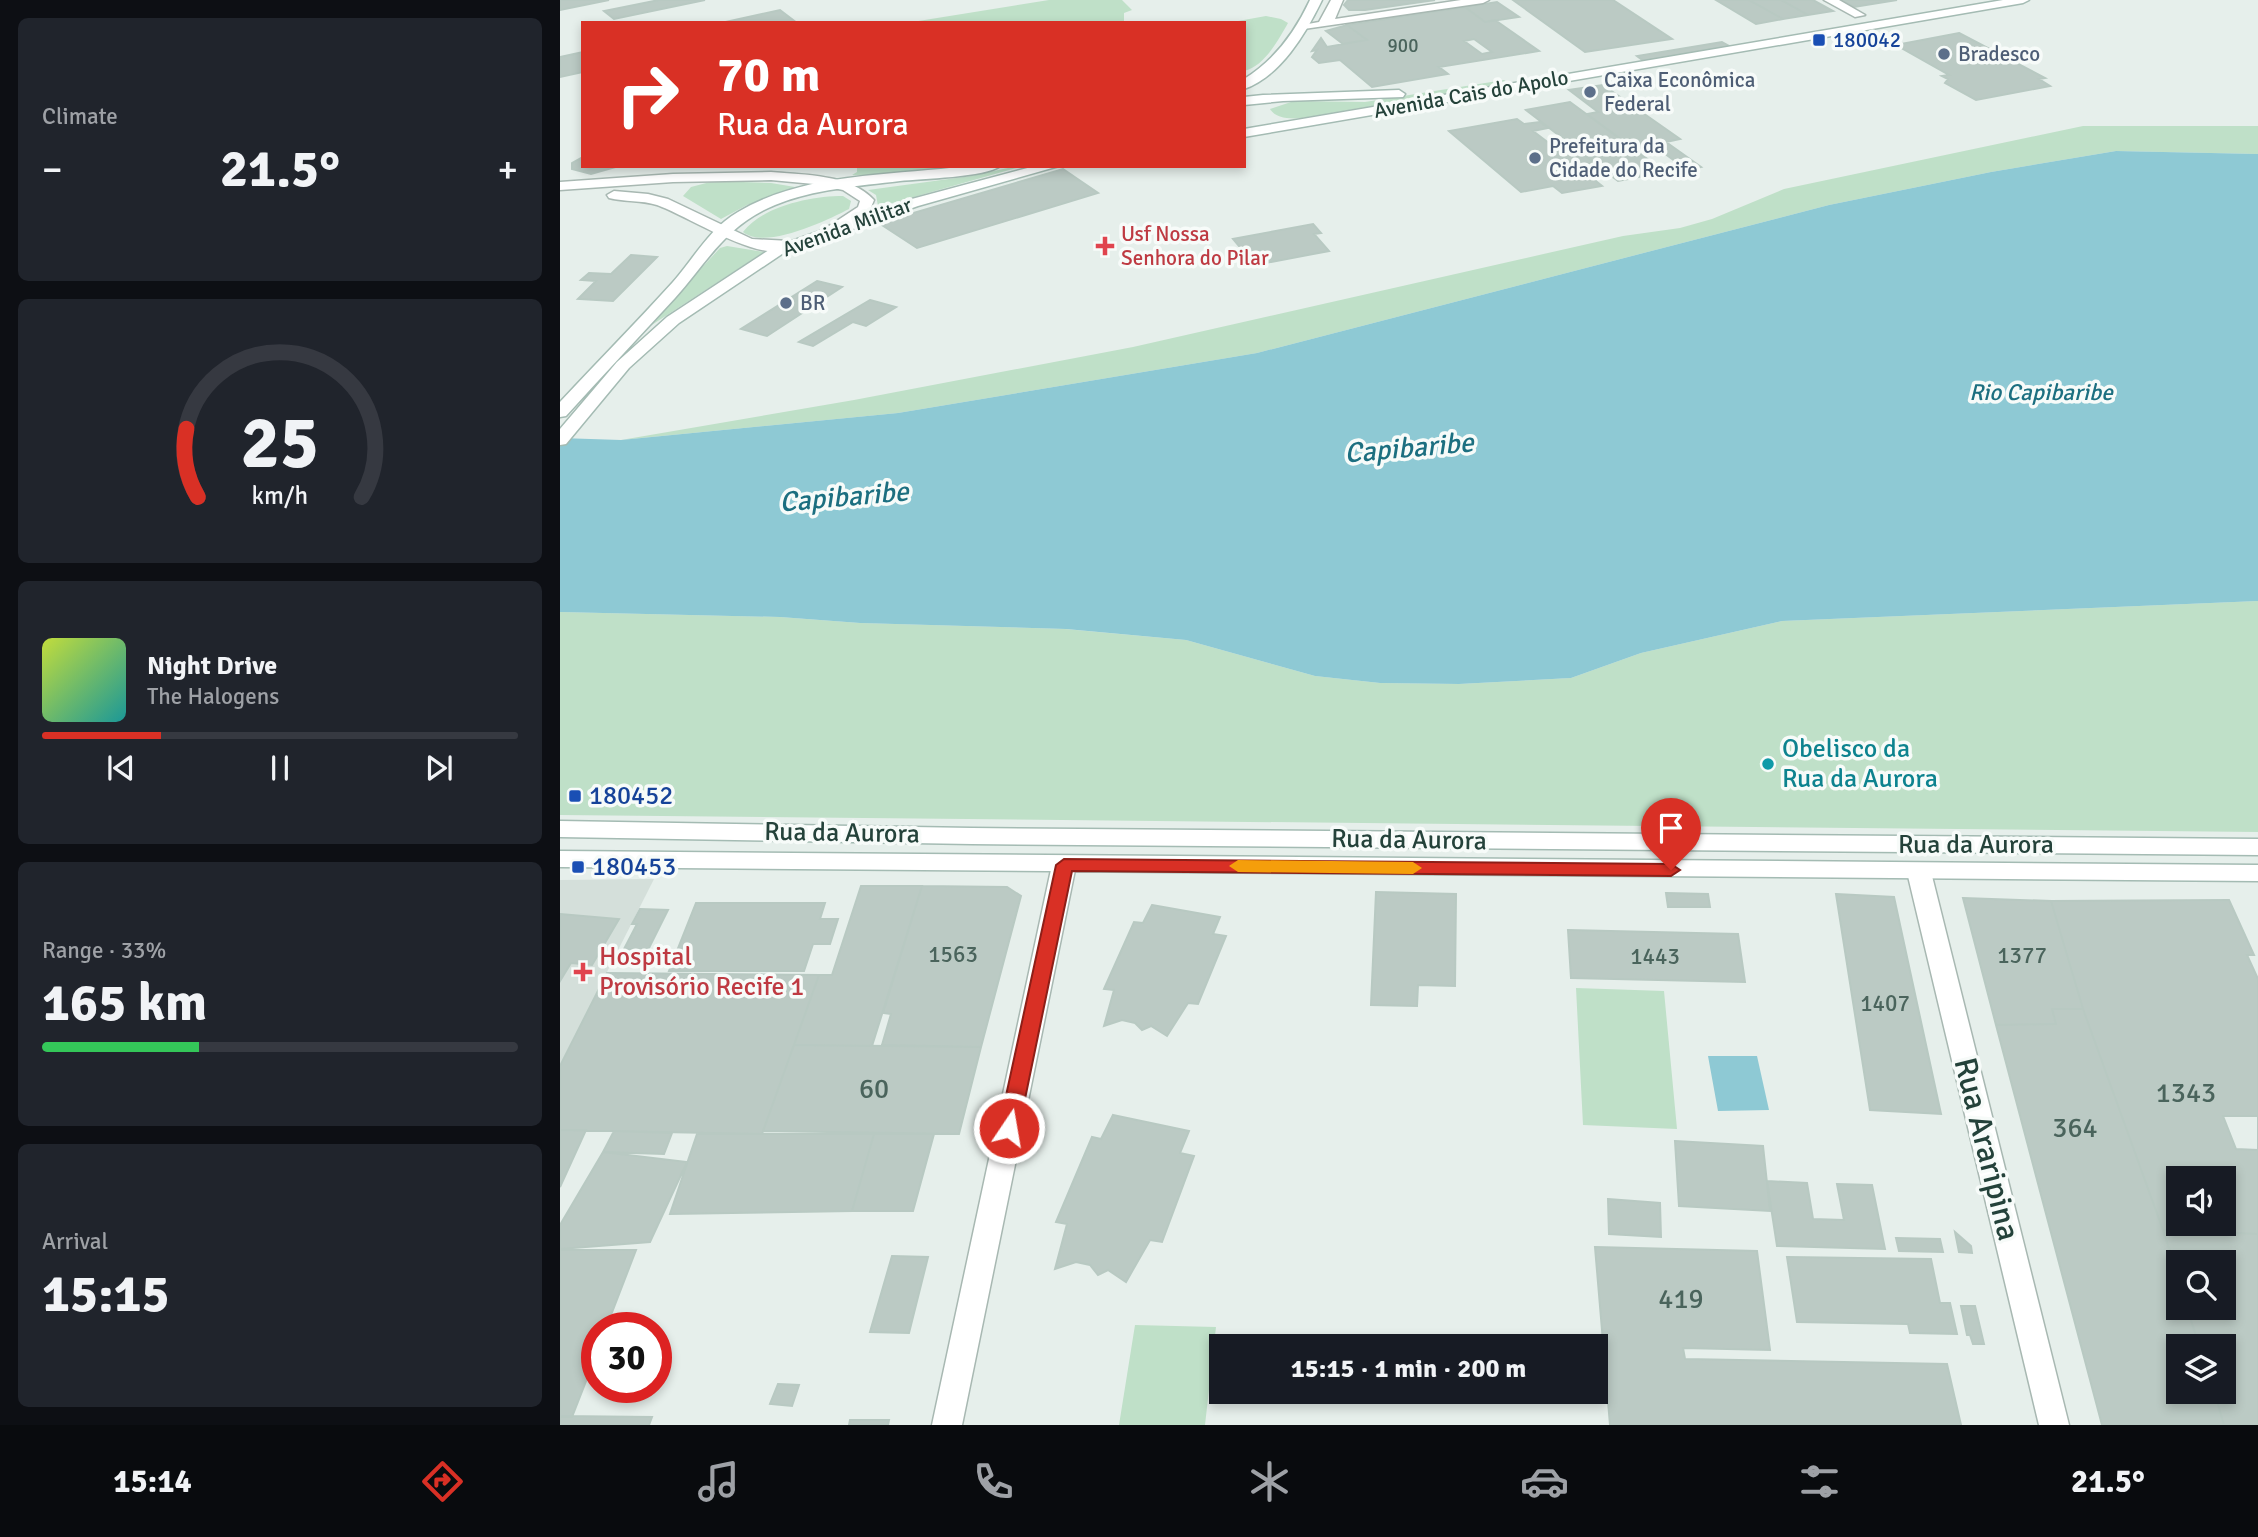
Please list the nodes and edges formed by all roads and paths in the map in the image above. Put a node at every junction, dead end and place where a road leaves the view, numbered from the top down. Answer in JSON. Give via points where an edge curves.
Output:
{"nodes":[{"id":1,"x":1316,"y":0,"type":"edge"},
{"id":2,"x":1337,"y":0,"type":"edge"},
{"id":3,"x":1483,"y":0,"type":"edge"},
{"id":4,"x":1830,"y":0,"type":"edge"},
{"id":5,"x":1945,"y":0,"type":"edge"},
{"id":6,"x":2023,"y":0,"type":"edge"},
{"id":7,"x":1859,"y":15,"type":"junction"},
{"id":8,"x":1324,"y":23,"type":"junction"},
{"id":9,"x":1301,"y":28,"type":"junction"},
{"id":10,"x":1268,"y":68,"type":"junction"},
{"id":11,"x":1246,"y":84,"type":"edge"},
{"id":12,"x":1257,"y":107,"type":"edge"},
{"id":13,"x":1291,"y":124,"type":"junction"},
{"id":14,"x":1246,"y":133,"type":"edge"},
{"id":15,"x":978,"y":168,"type":"edge"},
{"id":16,"x":1044,"y":168,"type":"edge"},
{"id":17,"x":560,"y":186,"type":"edge"},
{"id":18,"x":841,"y":186,"type":"junction"},
{"id":19,"x":560,"y":197,"type":"edge"},
{"id":20,"x":834,"y":229,"type":"junction"},
{"id":21,"x":723,"y":230,"type":"junction"},
{"id":22,"x":790,"y":245,"type":"junction"},
{"id":23,"x":560,"y":412,"type":"edge"},
{"id":24,"x":560,"y":440,"type":"edge"},
{"id":25,"x":560,"y":829,"type":"edge"},
{"id":26,"x":2258,"y":847,"type":"edge"},
{"id":27,"x":560,"y":859,"type":"edge"},
{"id":28,"x":1064,"y":865,"type":"junction"},
{"id":29,"x":1919,"y":872,"type":"junction"},
{"id":30,"x":2258,"y":873,"type":"edge"},
{"id":31,"x":947,"y":1425,"type":"edge"},
{"id":32,"x":2054,"y":1425,"type":"edge"}],
"edges":[{"from":1,"to":9,"type":"main road"},
{"from":2,"to":8,"type":"main road"},
{"from":3,"to":8,"type":"main road"},
{"from":4,"to":7,"type":"main road"},
{"from":5,"to":7,"type":"main road","name":"Avenida Cais do Apolo"},
{"from":6,"to":13,"type":"main road","name":"Avenida Cais do Apolo"},
{"from":7,"to":12,"type":"main road","name":"Avenida Cais do Apolo","via":[[1400,94],[1293,96]]},
{"from":8,"to":9,"type":"main road"},
{"from":9,"to":10,"type":"main road"},
{"from":10,"to":11,"type":"main road"},
{"from":10,"to":12,"type":"main road"},
{"from":12,"to":13,"type":"main road"},
{"from":13,"to":14,"type":"main road"},
{"from":15,"to":18,"type":"main road","name":"Avenida Militar"},
{"from":16,"to":20,"type":"main road","name":"Avenida Militar"},
{"from":17,"to":18,"type":"main road","via":[[773,176]]},
{"from":18,"to":20,"type":"main road","via":[[867,200],[864,209]]},
{"from":18,"to":21,"type":"main road","name":"Avenida Militar","via":[[768,204]]},
{"from":19,"to":21,"type":"main road","via":[[639,196],[681,208]]},
{"from":20,"to":22,"type":"main road","name":"Avenida Militar"},
{"from":21,"to":22,"type":"main road","via":[[757,244]]},
{"from":21,"to":23,"type":"main road","name":"Avenida Militar"},
{"from":22,"to":24,"type":"main road","name":"Avenida Militar","via":[[673,320],[623,365]]},
{"from":25,"to":26,"type":"main road","name":"Rua da Aurora"},
{"from":27,"to":28,"type":"main road","name":"Rua da Aurora"},
{"from":28,"to":29,"type":"main road","name":"Rua da Aurora"},
{"from":28,"to":31,"type":"main road"},
{"from":29,"to":30,"type":"main road","name":"Rua da Aurora"},
{"from":29,"to":32,"type":"main road","name":"Rua Araripina"}]}
